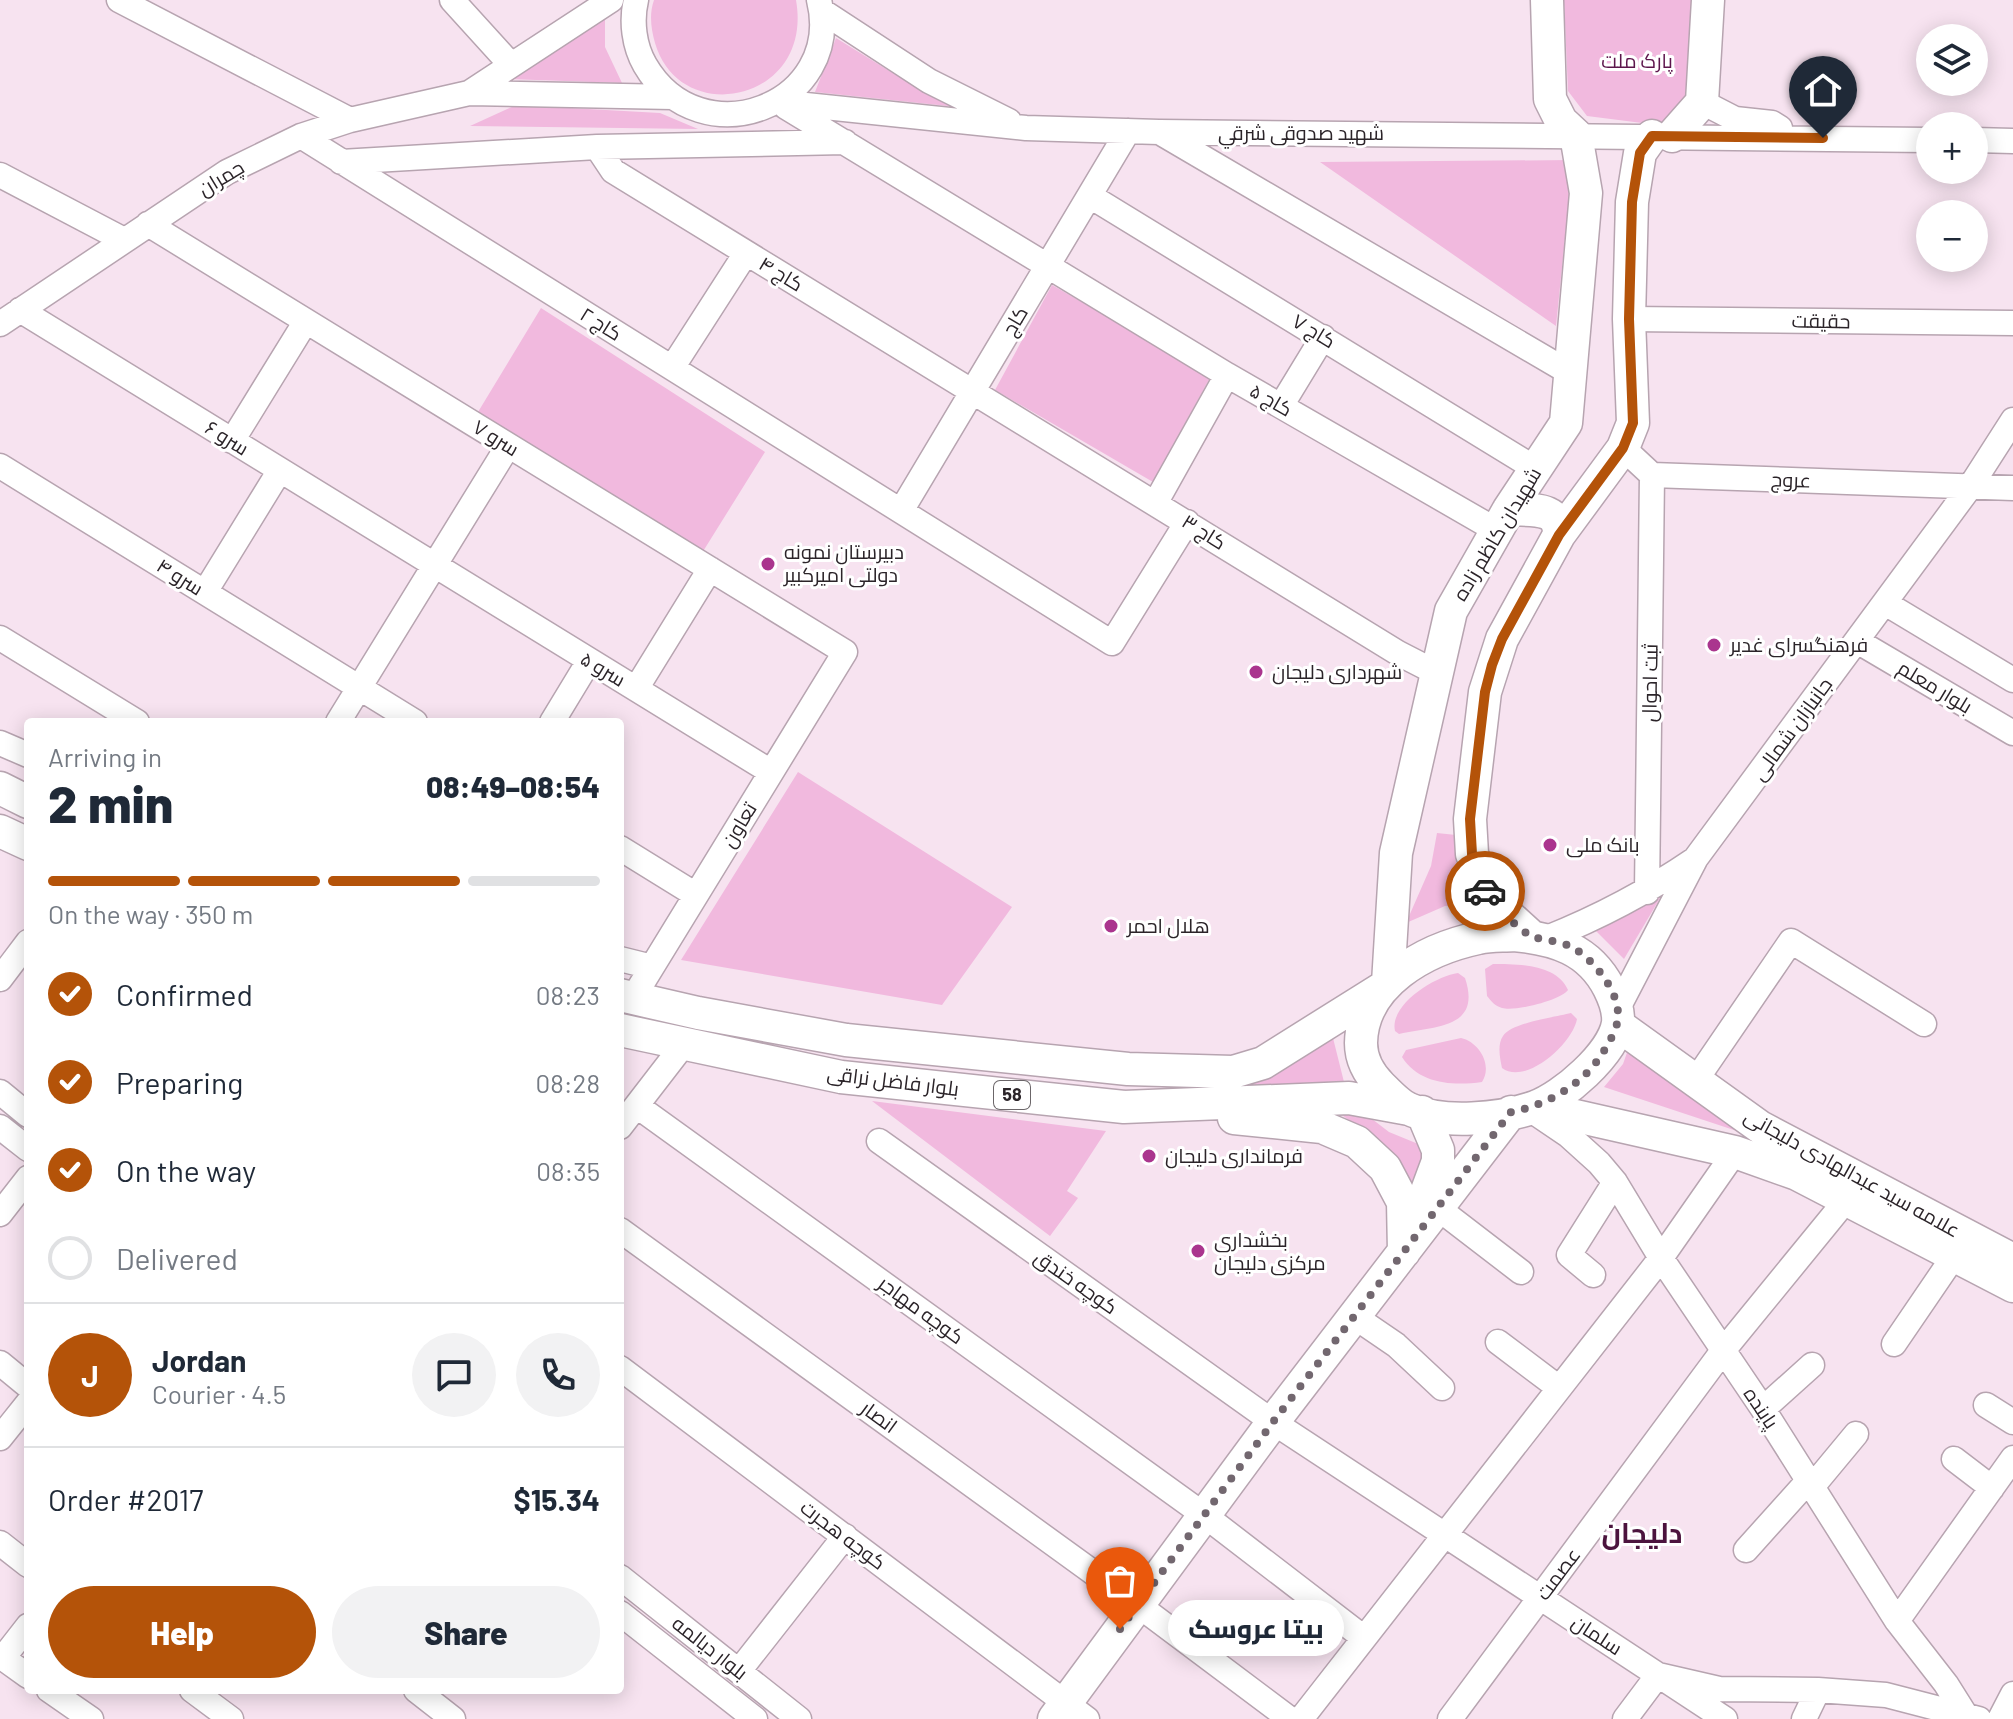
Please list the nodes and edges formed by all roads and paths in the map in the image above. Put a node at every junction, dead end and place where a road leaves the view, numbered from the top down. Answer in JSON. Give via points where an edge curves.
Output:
{"nodes":[{"id":1,"x":119,"y":0,"type":"edge"},
{"id":2,"x":452,"y":0,"type":"edge"},
{"id":3,"x":611,"y":0,"type":"edge"},
{"id":4,"x":636,"y":0,"type":"edge"},
{"id":5,"x":1547,"y":0,"type":"edge"},
{"id":6,"x":1708,"y":0,"type":"edge"},
{"id":7,"x":820,"y":5,"type":"edge"},
{"id":8,"x":511,"y":65,"type":"junction"},
{"id":9,"x":469,"y":93,"type":"junction"},
{"id":10,"x":673,"y":97,"type":"junction"},
{"id":11,"x":777,"y":102,"type":"junction"},
{"id":12,"x":1702,"y":102,"type":"junction"},
{"id":13,"x":350,"y":120,"type":"junction"},
{"id":14,"x":1026,"y":128,"type":"junction"},
{"id":15,"x":1128,"y":131,"type":"junction"},
{"id":16,"x":1159,"y":132,"type":"junction"},
{"id":17,"x":1576,"y":135,"type":"junction"},
{"id":18,"x":301,"y":136,"type":"junction"},
{"id":19,"x":1662,"y":136,"type":"junction"},
{"id":20,"x":1796,"y":138,"type":"junction"},
{"id":21,"x":1916,"y":140,"type":"edge"},
{"id":22,"x":1988,"y":140,"type":"edge"},
{"id":23,"x":2013,"y":141,"type":"edge"},
{"id":24,"x":845,"y":142,"type":"junction"},
{"id":25,"x":597,"y":147,"type":"junction"},
{"id":26,"x":341,"y":162,"type":"junction"},
{"id":27,"x":0,"y":175,"type":"edge"},
{"id":28,"x":1090,"y":196,"type":"junction"},
{"id":29,"x":148,"y":224,"type":"junction"},
{"id":30,"x":124,"y":240,"type":"junction"},
{"id":31,"x":746,"y":253,"type":"junction"},
{"id":32,"x":1047,"y":266,"type":"junction"},
{"id":33,"x":10,"y":317,"type":"edge"},
{"id":34,"x":1629,"y":319,"type":"junction"},
{"id":35,"x":306,"y":321,"type":"junction"},
{"id":36,"x":2013,"y":323,"type":"edge"},
{"id":37,"x":1323,"y":337,"type":"junction"},
{"id":38,"x":672,"y":368,"type":"junction"},
{"id":39,"x":1572,"y":374,"type":"junction"},
{"id":40,"x":1227,"y":375,"type":"junction"},
{"id":41,"x":973,"y":391,"type":"junction"},
{"id":42,"x":1281,"y":406,"type":"junction"},
{"id":43,"x":2013,"y":420,"type":"edge"},
{"id":44,"x":232,"y":441,"type":"junction"},
{"id":45,"x":508,"y":446,"type":"junction"},
{"id":46,"x":1623,"y":448,"type":"junction"},
{"id":47,"x":0,"y":466,"type":"edge"},
{"id":48,"x":1536,"y":469,"type":"junction"},
{"id":49,"x":280,"y":470,"type":"junction"},
{"id":50,"x":1652,"y":475,"type":"junction"},
{"id":51,"x":1970,"y":487,"type":"junction"},
{"id":52,"x":2013,"y":488,"type":"edge"},
{"id":53,"x":1156,"y":502,"type":"junction"},
{"id":54,"x":901,"y":511,"type":"junction"},
{"id":55,"x":1503,"y":520,"type":"junction"},
{"id":56,"x":1187,"y":522,"type":"junction"},
{"id":57,"x":1559,"y":535,"type":"junction"},
{"id":58,"x":434,"y":565,"type":"junction"},
{"id":59,"x":710,"y":569,"type":"junction"},
{"id":60,"x":205,"y":592,"type":"junction"},
{"id":61,"x":1885,"y":603,"type":"junction"},
{"id":62,"x":0,"y":638,"type":"edge"},
{"id":63,"x":1857,"y":641,"type":"junction"},
{"id":64,"x":845,"y":652,"type":"joint"},
{"id":65,"x":1980,"y":660,"type":"junction"},
{"id":66,"x":2013,"y":660,"type":"edge"},
{"id":67,"x":589,"y":661,"type":"junction"},
{"id":68,"x":1435,"y":672,"type":"junction"},
{"id":69,"x":2013,"y":680,"type":"edge"},
{"id":70,"x":359,"y":688,"type":"junction"},
{"id":71,"x":636,"y":689,"type":"junction"},
{"id":72,"x":130,"y":718,"type":"edge"},
{"id":73,"x":340,"y":718,"type":"edge"},
{"id":74,"x":408,"y":718,"type":"edge"},
{"id":75,"x":554,"y":718,"type":"edge"},
{"id":76,"x":2013,"y":733,"type":"edge"},
{"id":77,"x":0,"y":743,"type":"edge"},
{"id":78,"x":24,"y":753,"type":"edge"},
{"id":79,"x":771,"y":772,"type":"junction"},
{"id":80,"x":0,"y":788,"type":"edge"},
{"id":81,"x":24,"y":800,"type":"edge"},
{"id":82,"x":0,"y":831,"type":"edge"},
{"id":83,"x":24,"y":842,"type":"edge"},
{"id":84,"x":624,"y":850,"type":"edge"},
{"id":85,"x":1696,"y":858,"type":"junction"},
{"id":86,"x":1647,"y":892,"type":"junction"},
{"id":87,"x":696,"y":895,"type":"junction"},
{"id":88,"x":1539,"y":938,"type":"junction"},
{"id":89,"x":24,"y":947,"type":"edge"},
{"id":90,"x":624,"y":960,"type":"edge"},
{"id":91,"x":652,"y":967,"type":"junction"},
{"id":92,"x":0,"y":979,"type":"edge"},
{"id":93,"x":1385,"y":986,"type":"junction"},
{"id":94,"x":627,"y":996,"type":"edge"},
{"id":95,"x":1617,"y":1017,"type":"junction"},
{"id":96,"x":1924,"y":1024,"type":"dead end"},
{"id":97,"x":624,"y":1031,"type":"edge"},
{"id":98,"x":684,"y":1044,"type":"junction"},
{"id":99,"x":1696,"y":1080,"type":"junction"},
{"id":100,"x":0,"y":1092,"type":"edge"},
{"id":101,"x":637,"y":1106,"type":"junction"},
{"id":102,"x":1124,"y":1107,"type":"junction"},
{"id":103,"x":1525,"y":1109,"type":"junction"},
{"id":104,"x":1415,"y":1111,"type":"junction"},
{"id":105,"x":24,"y":1112,"type":"edge"},
{"id":106,"x":624,"y":1122,"type":"edge"},
{"id":107,"x":0,"y":1127,"type":"edge"},
{"id":108,"x":879,"y":1141,"type":"dead end"},
{"id":109,"x":24,"y":1146,"type":"edge"},
{"id":110,"x":1735,"y":1152,"type":"junction"},
{"id":111,"x":1615,"y":1182,"type":"junction"},
{"id":112,"x":24,"y":1183,"type":"edge"},
{"id":113,"x":1847,"y":1199,"type":"junction"},
{"id":114,"x":1439,"y":1209,"type":"junction"},
{"id":115,"x":0,"y":1214,"type":"edge"},
{"id":116,"x":624,"y":1233,"type":"edge"},
{"id":117,"x":1404,"y":1252,"type":"junction"},
{"id":118,"x":1954,"y":1256,"type":"junction"},
{"id":119,"x":1661,"y":1258,"type":"junction"},
{"id":120,"x":2013,"y":1260,"type":"edge"},
{"id":121,"x":1521,"y":1272,"type":"dead end"},
{"id":122,"x":1593,"y":1275,"type":"dead end"},
{"id":123,"x":2013,"y":1286,"type":"edge"},
{"id":124,"x":1355,"y":1317,"type":"junction"},
{"id":125,"x":1498,"y":1342,"type":"dead end"},
{"id":126,"x":1894,"y":1344,"type":"dead end"},
{"id":127,"x":1722,"y":1352,"type":"junction"},
{"id":128,"x":0,"y":1363,"type":"edge"},
{"id":129,"x":1812,"y":1365,"type":"dead end"},
{"id":130,"x":624,"y":1371,"type":"edge"},
{"id":131,"x":24,"y":1383,"type":"edge"},
{"id":132,"x":1442,"y":1388,"type":"dead end"},
{"id":133,"x":1559,"y":1388,"type":"junction"},
{"id":134,"x":1986,"y":1405,"type":"dead end"},
{"id":135,"x":24,"y":1408,"type":"edge"},
{"id":136,"x":1763,"y":1409,"type":"junction"},
{"id":137,"x":1273,"y":1422,"type":"junction"},
{"id":138,"x":2013,"y":1422,"type":"edge"},
{"id":139,"x":1856,"y":1434,"type":"dead end"},
{"id":140,"x":0,"y":1438,"type":"edge"},
{"id":141,"x":2013,"y":1458,"type":"edge"},
{"id":142,"x":1954,"y":1459,"type":"dead end"},
{"id":143,"x":1810,"y":1484,"type":"junction"},
{"id":144,"x":1992,"y":1488,"type":"junction"},
{"id":145,"x":1204,"y":1515,"type":"junction"},
{"id":146,"x":1445,"y":1535,"type":"junction"},
{"id":147,"x":845,"y":1536,"type":"junction"},
{"id":148,"x":0,"y":1543,"type":"edge"},
{"id":149,"x":1746,"y":1550,"type":"dead end"},
{"id":150,"x":24,"y":1562,"type":"edge"},
{"id":151,"x":624,"y":1580,"type":"edge"},
{"id":152,"x":1540,"y":1598,"type":"junction"},
{"id":153,"x":1138,"y":1605,"type":"junction"},
{"id":154,"x":624,"y":1616,"type":"edge"},
{"id":155,"x":1897,"y":1621,"type":"junction"},
{"id":156,"x":24,"y":1631,"type":"edge"},
{"id":157,"x":1364,"y":1638,"type":"junction"},
{"id":158,"x":2,"y":1657,"type":"edge"},
{"id":159,"x":739,"y":1671,"type":"junction"},
{"id":160,"x":24,"y":1673,"type":"edge"},
{"id":161,"x":1658,"y":1675,"type":"junction"},
{"id":162,"x":1818,"y":1690,"type":"junction"},
{"id":163,"x":53,"y":1694,"type":"edge"},
{"id":164,"x":197,"y":1694,"type":"edge"},
{"id":165,"x":421,"y":1694,"type":"edge"},
{"id":166,"x":2013,"y":1694,"type":"edge"},
{"id":167,"x":1069,"y":1714,"type":"edge"},
{"id":168,"x":75,"y":1715,"type":"edge"},
{"id":169,"x":1971,"y":1718,"type":"edge"},
{"id":170,"x":231,"y":1719,"type":"edge"},
{"id":171,"x":453,"y":1719,"type":"edge"},
{"id":172,"x":755,"y":1719,"type":"edge"},
{"id":173,"x":799,"y":1719,"type":"edge"},
{"id":174,"x":1290,"y":1719,"type":"edge"},
{"id":175,"x":1301,"y":1719,"type":"edge"},
{"id":176,"x":1450,"y":1719,"type":"edge"},
{"id":177,"x":1625,"y":1719,"type":"edge"},
{"id":178,"x":1725,"y":1719,"type":"edge"},
{"id":179,"x":1804,"y":1719,"type":"edge"},
{"id":180,"x":2000,"y":1719,"type":"edge"}],
"edges":[{"from":1,"to":13,"type":"street"},
{"from":2,"to":8,"type":"street"},
{"from":3,"to":8,"type":"street"},
{"from":4,"to":10,"type":"street","via":[[634,31],[640,56],[653,79]]},
{"from":5,"to":17,"type":"main road","via":[[1550,99]]},
{"from":6,"to":12,"type":"main road"},
{"from":7,"to":11,"type":"street","via":[[821,37],[813,63]]},
{"from":7,"to":14,"type":"street","name":"شهید صدوقی شرقي","via":[[929,81]]},
{"from":8,"to":9,"type":"street"},
{"from":9,"to":10,"type":"street"},
{"from":9,"to":13,"type":"street","name":"چمران"},
{"from":10,"to":11,"type":"street","via":[[697,110],[724,115]]},
{"from":11,"to":14,"type":"street","name":"شهید صدوقی شرقي"},
{"from":11,"to":24,"type":"street","name":"کاج ۵"},
{"from":12,"to":19,"type":"main road"},
{"from":12,"to":20,"type":"street","via":[[1735,119],[1772,123]]},
{"from":13,"to":18,"type":"street","name":"چمران"},
{"from":14,"to":15,"type":"street","name":"شهید صدوقی شرقي"},
{"from":15,"to":16,"type":"street","name":"شهید صدوقی شرقي"},
{"from":15,"to":28,"type":"street","name":"کاج"},
{"from":16,"to":17,"type":"street","name":"شهید صدوقی شرقي"},
{"from":16,"to":39,"type":"street"},
{"from":17,"to":19,"type":"street","name":"شهید صدوقی شرقي"},
{"from":17,"to":39,"type":"main road","name":"شهیدان کاظم زاده","via":[[1586,193]]},
{"from":18,"to":26,"type":"street","name":"کاج ۲"},
{"from":18,"to":29,"type":"street","name":"چمران","via":[[227,172]]},
{"from":19,"to":20,"type":"street","name":"شهید صدوقی شرقي"},
{"from":19,"to":34,"type":"main road","via":[[1640,153],[1632,202]]},
{"from":20,"to":21,"type":"street","name":"شهید صدوقی شرقي"},
{"from":22,"to":23,"type":"street"},
{"from":24,"to":25,"type":"street"},
{"from":24,"to":32,"type":"street","name":"کاج ۵"},
{"from":25,"to":26,"type":"street"},
{"from":25,"to":31,"type":"street","name":"کاج ۴","via":[[613,171]]},
{"from":26,"to":38,"type":"street","name":"کاج ۲"},
{"from":27,"to":30,"type":"street"},
{"from":28,"to":32,"type":"street","name":"کاج"},
{"from":28,"to":37,"type":"street","name":"کاج ۷"},
{"from":29,"to":30,"type":"street","name":"چمران"},
{"from":29,"to":35,"type":"street","name":"سرو ۷"},
{"from":30,"to":33,"type":"street","name":"چمران"},
{"from":31,"to":38,"type":"street"},
{"from":31,"to":41,"type":"street","name":"کاج ۴"},
{"from":32,"to":40,"type":"street","name":"کاج ۵"},
{"from":32,"to":41,"type":"street","name":"کاج"},
{"from":33,"to":44,"type":"street","name":"سرو ۶"},
{"from":34,"to":36,"type":"street","name":"حقیقت"},
{"from":34,"to":46,"type":"main road","via":[[1633,423]]},
{"from":35,"to":44,"type":"street"},
{"from":35,"to":45,"type":"street","name":"سرو ۷"},
{"from":37,"to":42,"type":"street"},
{"from":37,"to":48,"type":"street","name":"کاج ۷"},
{"from":38,"to":54,"type":"street","name":"کاج ۲"},
{"from":39,"to":48,"type":"main road","name":"شهیدان کاظم زاده","via":[[1566,423]]},
{"from":40,"to":42,"type":"street","name":"کاج ۵"},
{"from":40,"to":53,"type":"street"},
{"from":41,"to":53,"type":"street","name":"کاج ۳"},
{"from":41,"to":54,"type":"street","name":"کاج"},
{"from":42,"to":55,"type":"street","name":"کاج ۵"},
{"from":43,"to":51,"type":"street","name":"جانبازان شمالی"},
{"from":44,"to":49,"type":"street","name":"سرو ۶"},
{"from":45,"to":58,"type":"street"},
{"from":45,"to":59,"type":"street","name":"سرو ۷"},
{"from":46,"to":50,"type":"street"},
{"from":46,"to":57,"type":"main road"},
{"from":47,"to":60,"type":"street","name":"سرو ۴"},
{"from":48,"to":55,"type":"main road","name":"شهیدان کاظم زاده"},
{"from":49,"to":58,"type":"street","name":"سرو ۶"},
{"from":49,"to":60,"type":"street"},
{"from":50,"to":51,"type":"street","name":"عروج"},
{"from":50,"to":86,"type":"street","name":"ثبت احوال"},
{"from":51,"to":52,"type":"street","name":"عروج"},
{"from":51,"to":61,"type":"street","name":"جانبازان شمالی"},
{"from":53,"to":56,"type":"street","name":"کاج ۳"},
{"from":54,"to":56,"type":"street","name":"کاج ۲","via":[[1112,643]]},
{"from":55,"to":57,"type":"main road","via":[[1546,511],[1557,521]]},
{"from":55,"to":68,"type":"main road","name":"شهیدان کاظم زاده","via":[[1451,611]]},
{"from":56,"to":68,"type":"street","name":"کاج ۳"},
{"from":57,"to":88,"type":"main road","via":[[1492,665],[1470,819],[1472,854],[1489,898]]},
{"from":58,"to":67,"type":"street","name":"سرو ۵"},
{"from":58,"to":70,"type":"street"},
{"from":59,"to":64,"type":"street","name":"سرو ۷"},
{"from":59,"to":71,"type":"street"},
{"from":60,"to":70,"type":"street","name":"سرو ۴"},
{"from":61,"to":63,"type":"street","name":"جانبازان شمالی"},
{"from":61,"to":65,"type":"street"},
{"from":62,"to":72,"type":"street"},
{"from":63,"to":76,"type":"street","name":"بلوار معلم"},
{"from":63,"to":85,"type":"street","name":"جانبازان شمالی"},
{"from":64,"to":79,"type":"street","name":"تعاون"},
{"from":65,"to":66,"type":"street"},
{"from":65,"to":69,"type":"street"},
{"from":67,"to":71,"type":"street","name":"سرو ۵"},
{"from":67,"to":75,"type":"street"},
{"from":68,"to":93,"type":"main road","name":"شهیدان کاظم زاده","via":[[1396,853]]},
{"from":70,"to":73,"type":"street"},
{"from":70,"to":74,"type":"street","name":"سرو ۴"},
{"from":71,"to":79,"type":"street","name":"سرو ۵"},
{"from":77,"to":78,"type":"street"},
{"from":79,"to":87,"type":"street","name":"تعاون"},
{"from":80,"to":81,"type":"main road"},
{"from":82,"to":83,"type":"main road"},
{"from":84,"to":87,"type":"street"},
{"from":85,"to":86,"type":"street"},
{"from":85,"to":95,"type":"street","name":"جانبازان شمالی"},
{"from":86,"to":88,"type":"street","via":[[1596,919]]},
{"from":87,"to":91,"type":"street","name":"تعاون"},
{"from":88,"to":93,"type":"main road","via":[[1480,937],[1446,947]]},
{"from":88,"to":95,"type":"main road","via":[[1575,949],[1602,973]]},
{"from":89,"to":92,"type":"street"},
{"from":90,"to":91,"type":"street"},
{"from":91,"to":94,"type":"street","name":"تعاون"},
{"from":93,"to":94,"type":"main road","name":"بلوار فاضل نراقی","number":"58","via":[[1263,1063],[1233,1072],[1128,1069],[846,1040]]},
{"from":93,"to":104,"type":"main road","via":[[1367,1012],[1361,1045],[1370,1074]]},
{"from":95,"to":99,"type":"main road","name":"علامه سید عبدالهادی دلیجانی"},
{"from":95,"to":103,"type":"main road","via":[[1601,1056],[1578,1082]]},
{"from":96,"to":99,"type":"street","via":[[1791,941]]},
{"from":97,"to":98,"type":"main road","name":"بلوار فاضل نراقی","number":"58"},
{"from":98,"to":101,"type":"street"},
{"from":98,"to":102,"type":"main road","name":"بلوار فاضل نراقی","number":"58","via":[[841,1077]]},
{"from":99,"to":120,"type":"main road","name":"علامه سید عبدالهادی دلیجانی","via":[[1760,1127]]},
{"from":100,"to":105,"type":"street"},
{"from":101,"to":106,"type":"street"},
{"from":101,"to":145,"type":"street","name":"کوچه مهاجر"},
{"from":102,"to":104,"type":"main road","name":"بلوار فاضل نراقی","number":"58","via":[[1349,1098]]},
{"from":102,"to":117,"type":"main road","via":[[1322,1127],[1357,1142],[1385,1168],[1403,1202]]},
{"from":103,"to":104,"type":"main road","via":[[1474,1119]]},
{"from":103,"to":110,"type":"main road","name":"علامه سید عبدالهادی دلیجانی"},
{"from":103,"to":111,"type":"street","name":"پاینده","via":[[1568,1135]]},
{"from":103,"to":114,"type":"main road"},
{"from":104,"to":117,"type":"main road","via":[[1438,1150],[1438,1161]]},
{"from":107,"to":109,"type":"street"},
{"from":108,"to":137,"type":"street","name":"کوچه خندق"},
{"from":110,"to":113,"type":"main road","name":"علامه سید عبدالهادی دلیجانی"},
{"from":110,"to":119,"type":"street"},
{"from":111,"to":119,"type":"street","name":"پاینده"},
{"from":111,"to":122,"type":"street","via":[[1569,1255]]},
{"from":112,"to":115,"type":"street"},
{"from":113,"to":118,"type":"main road","name":"علامه سید عبدالهادی دلیجانی"},
{"from":113,"to":127,"type":"street","name":"عصمت"},
{"from":114,"to":117,"type":"main road"},
{"from":114,"to":121,"type":"street"},
{"from":116,"to":153,"type":"street","name":"انصار"},
{"from":117,"to":124,"type":"main road"},
{"from":118,"to":123,"type":"main road","name":"علامه سید عبدالهادی دلیجانی"},
{"from":118,"to":126,"type":"street"},
{"from":119,"to":127,"type":"street","name":"پاینده"},
{"from":119,"to":133,"type":"street"},
{"from":124,"to":132,"type":"street","via":[[1396,1345]]},
{"from":124,"to":137,"type":"main road"},
{"from":125,"to":133,"type":"street"},
{"from":127,"to":136,"type":"street","name":"پاینده"},
{"from":127,"to":152,"type":"street","name":"عصمت"},
{"from":128,"to":131,"type":"street"},
{"from":129,"to":136,"type":"street"},
{"from":130,"to":147,"type":"street","name":"کوچه هجرت"},
{"from":133,"to":146,"type":"street"},
{"from":134,"to":138,"type":"street"},
{"from":135,"to":140,"type":"street"},
{"from":136,"to":143,"type":"street","name":"پاینده"},
{"from":137,"to":145,"type":"main road"},
{"from":137,"to":146,"type":"street","name":"سلمان"},
{"from":139,"to":143,"type":"street"},
{"from":141,"to":144,"type":"street"},
{"from":142,"to":144,"type":"street"},
{"from":143,"to":149,"type":"street"},
{"from":143,"to":155,"type":"street","name":"پاینده"},
{"from":144,"to":155,"type":"street"},
{"from":145,"to":153,"type":"main road"},
{"from":145,"to":157,"type":"street","name":"کوچه مهاجر"},
{"from":146,"to":152,"type":"street","name":"سلمان"},
{"from":146,"to":157,"type":"street"},
{"from":147,"to":159,"type":"street"},
{"from":147,"to":167,"type":"street","name":"کوچه هجرت"},
{"from":148,"to":150,"type":"street"},
{"from":151,"to":159,"type":"street","name":"بلوار دیالمه"},
{"from":152,"to":161,"type":"street","name":"سلمان"},
{"from":152,"to":176,"type":"street","name":"عصمت"},
{"from":153,"to":167,"type":"main road"},
{"from":153,"to":174,"type":"street","name":"انصار"},
{"from":154,"to":172,"type":"street","name":"بلوار دیالمه"},
{"from":155,"to":169,"type":"street","name":"پاینده"},
{"from":156,"to":158,"type":"street"},
{"from":157,"to":175,"type":"street"},
{"from":158,"to":160,"type":"street"},
{"from":159,"to":173,"type":"street","name":"بلوار دیالمه"},
{"from":161,"to":162,"type":"street","name":"سلمان","via":[[1719,1689]]},
{"from":161,"to":177,"type":"street"},
{"from":161,"to":178,"type":"street"},
{"from":162,"to":169,"type":"street","name":"سلمان","via":[[1886,1695]]},
{"from":162,"to":179,"type":"street"},
{"from":163,"to":168,"type":"street"},
{"from":164,"to":170,"type":"street"},
{"from":165,"to":171,"type":"street"},
{"from":166,"to":180,"type":"street"}]}
